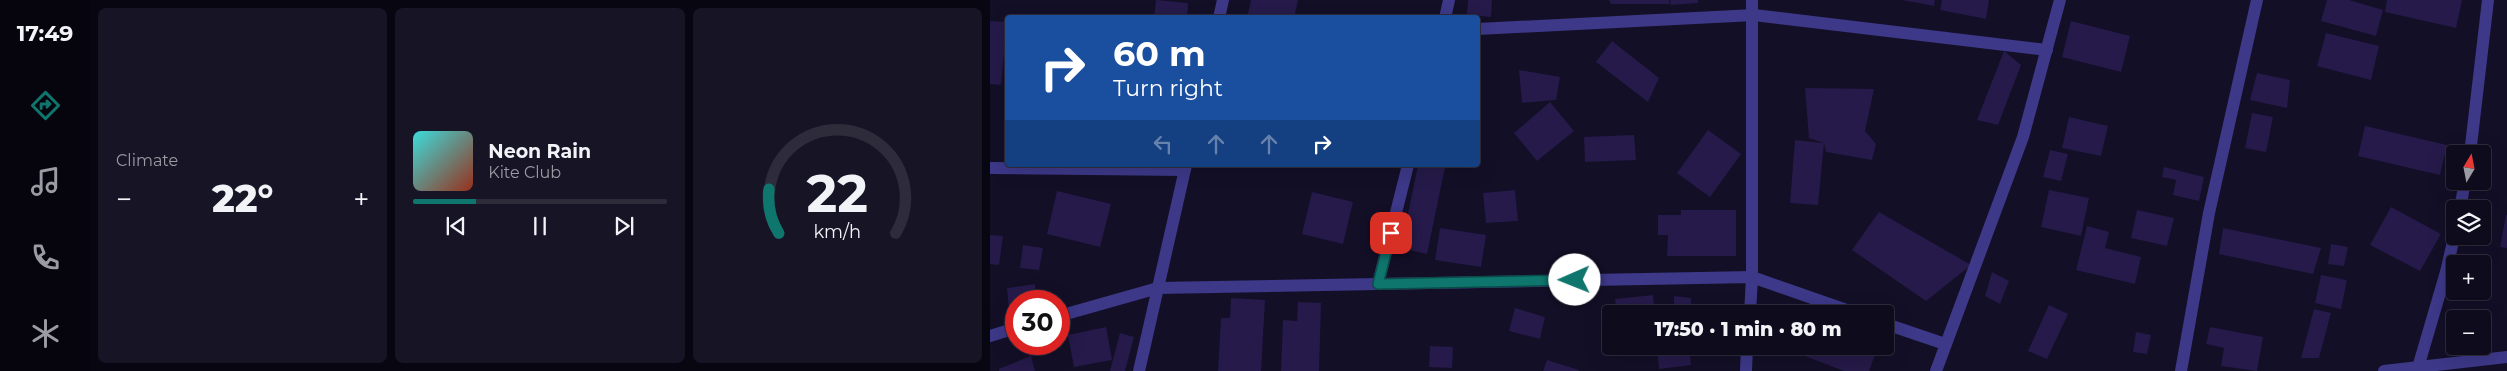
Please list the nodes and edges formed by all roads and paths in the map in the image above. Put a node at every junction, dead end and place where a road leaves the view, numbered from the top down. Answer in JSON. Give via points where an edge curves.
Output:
{"nodes":[{"id":1,"x":1224,"y":0,"type":"edge"},
{"id":2,"x":1449,"y":0,"type":"edge"},
{"id":3,"x":1752,"y":0,"type":"edge"},
{"id":4,"x":2060,"y":0,"type":"edge"},
{"id":5,"x":2257,"y":0,"type":"edge"},
{"id":6,"x":2488,"y":0,"type":"edge"},
{"id":7,"x":1221,"y":15,"type":"edge"},
{"id":8,"x":1445,"y":15,"type":"edge"},
{"id":9,"x":1754,"y":15,"type":"junction"},
{"id":10,"x":1480,"y":29,"type":"edge"},
{"id":11,"x":2047,"y":50,"type":"junction"},
{"id":12,"x":2471,"y":145,"type":"edge"},
{"id":13,"x":1407,"y":167,"type":"edge"},
{"id":14,"x":990,"y":168,"type":"edge"},
{"id":15,"x":1185,"y":168,"type":"edge"},
{"id":16,"x":2452,"y":245,"type":"edge"},
{"id":17,"x":1752,"y":277,"type":"junction"},
{"id":18,"x":1378,"y":284,"type":"junction"},
{"id":19,"x":1158,"y":288,"type":"junction"},
{"id":20,"x":1750,"y":305,"type":"edge"},
{"id":21,"x":1832,"y":305,"type":"edge"},
{"id":22,"x":1070,"y":313,"type":"edge"},
{"id":23,"x":1894,"y":327,"type":"edge"},
{"id":24,"x":1005,"y":331,"type":"edge"},
{"id":25,"x":990,"y":336,"type":"edge"},
{"id":26,"x":1945,"y":344,"type":"junction"},
{"id":27,"x":1747,"y":355,"type":"edge"},
{"id":28,"x":2507,"y":357,"type":"edge"},
{"id":29,"x":2417,"y":369,"type":"edge"},
{"id":30,"x":1139,"y":371,"type":"edge"},
{"id":31,"x":1746,"y":371,"type":"edge"},
{"id":32,"x":1936,"y":371,"type":"edge"},
{"id":33,"x":2181,"y":371,"type":"edge"},
{"id":34,"x":2384,"y":371,"type":"edge"}],
"edges":[{"from":1,"to":7,"type":"street"},
{"from":2,"to":8,"type":"street"},
{"from":3,"to":9,"type":"street"},
{"from":4,"to":11,"type":"street"},
{"from":5,"to":33,"type":"street","via":[[2209,213]]},
{"from":6,"to":12,"type":"street"},
{"from":9,"to":10,"type":"street"},
{"from":9,"to":11,"type":"street"},
{"from":9,"to":17,"type":"street"},
{"from":11,"to":26,"type":"street","via":[[2023,137]]},
{"from":13,"to":18,"type":"street"},
{"from":14,"to":15,"type":"street"},
{"from":15,"to":19,"type":"street"},
{"from":16,"to":29,"type":"street"},
{"from":17,"to":18,"type":"street"},
{"from":17,"to":20,"type":"street"},
{"from":17,"to":21,"type":"street"},
{"from":18,"to":19,"type":"street"},
{"from":19,"to":22,"type":"street"},
{"from":19,"to":30,"type":"street"},
{"from":23,"to":26,"type":"street"},
{"from":24,"to":25,"type":"street"},
{"from":26,"to":32,"type":"street"},
{"from":27,"to":31,"type":"street"},
{"from":28,"to":29,"type":"street"},
{"from":29,"to":34,"type":"street"}]}
